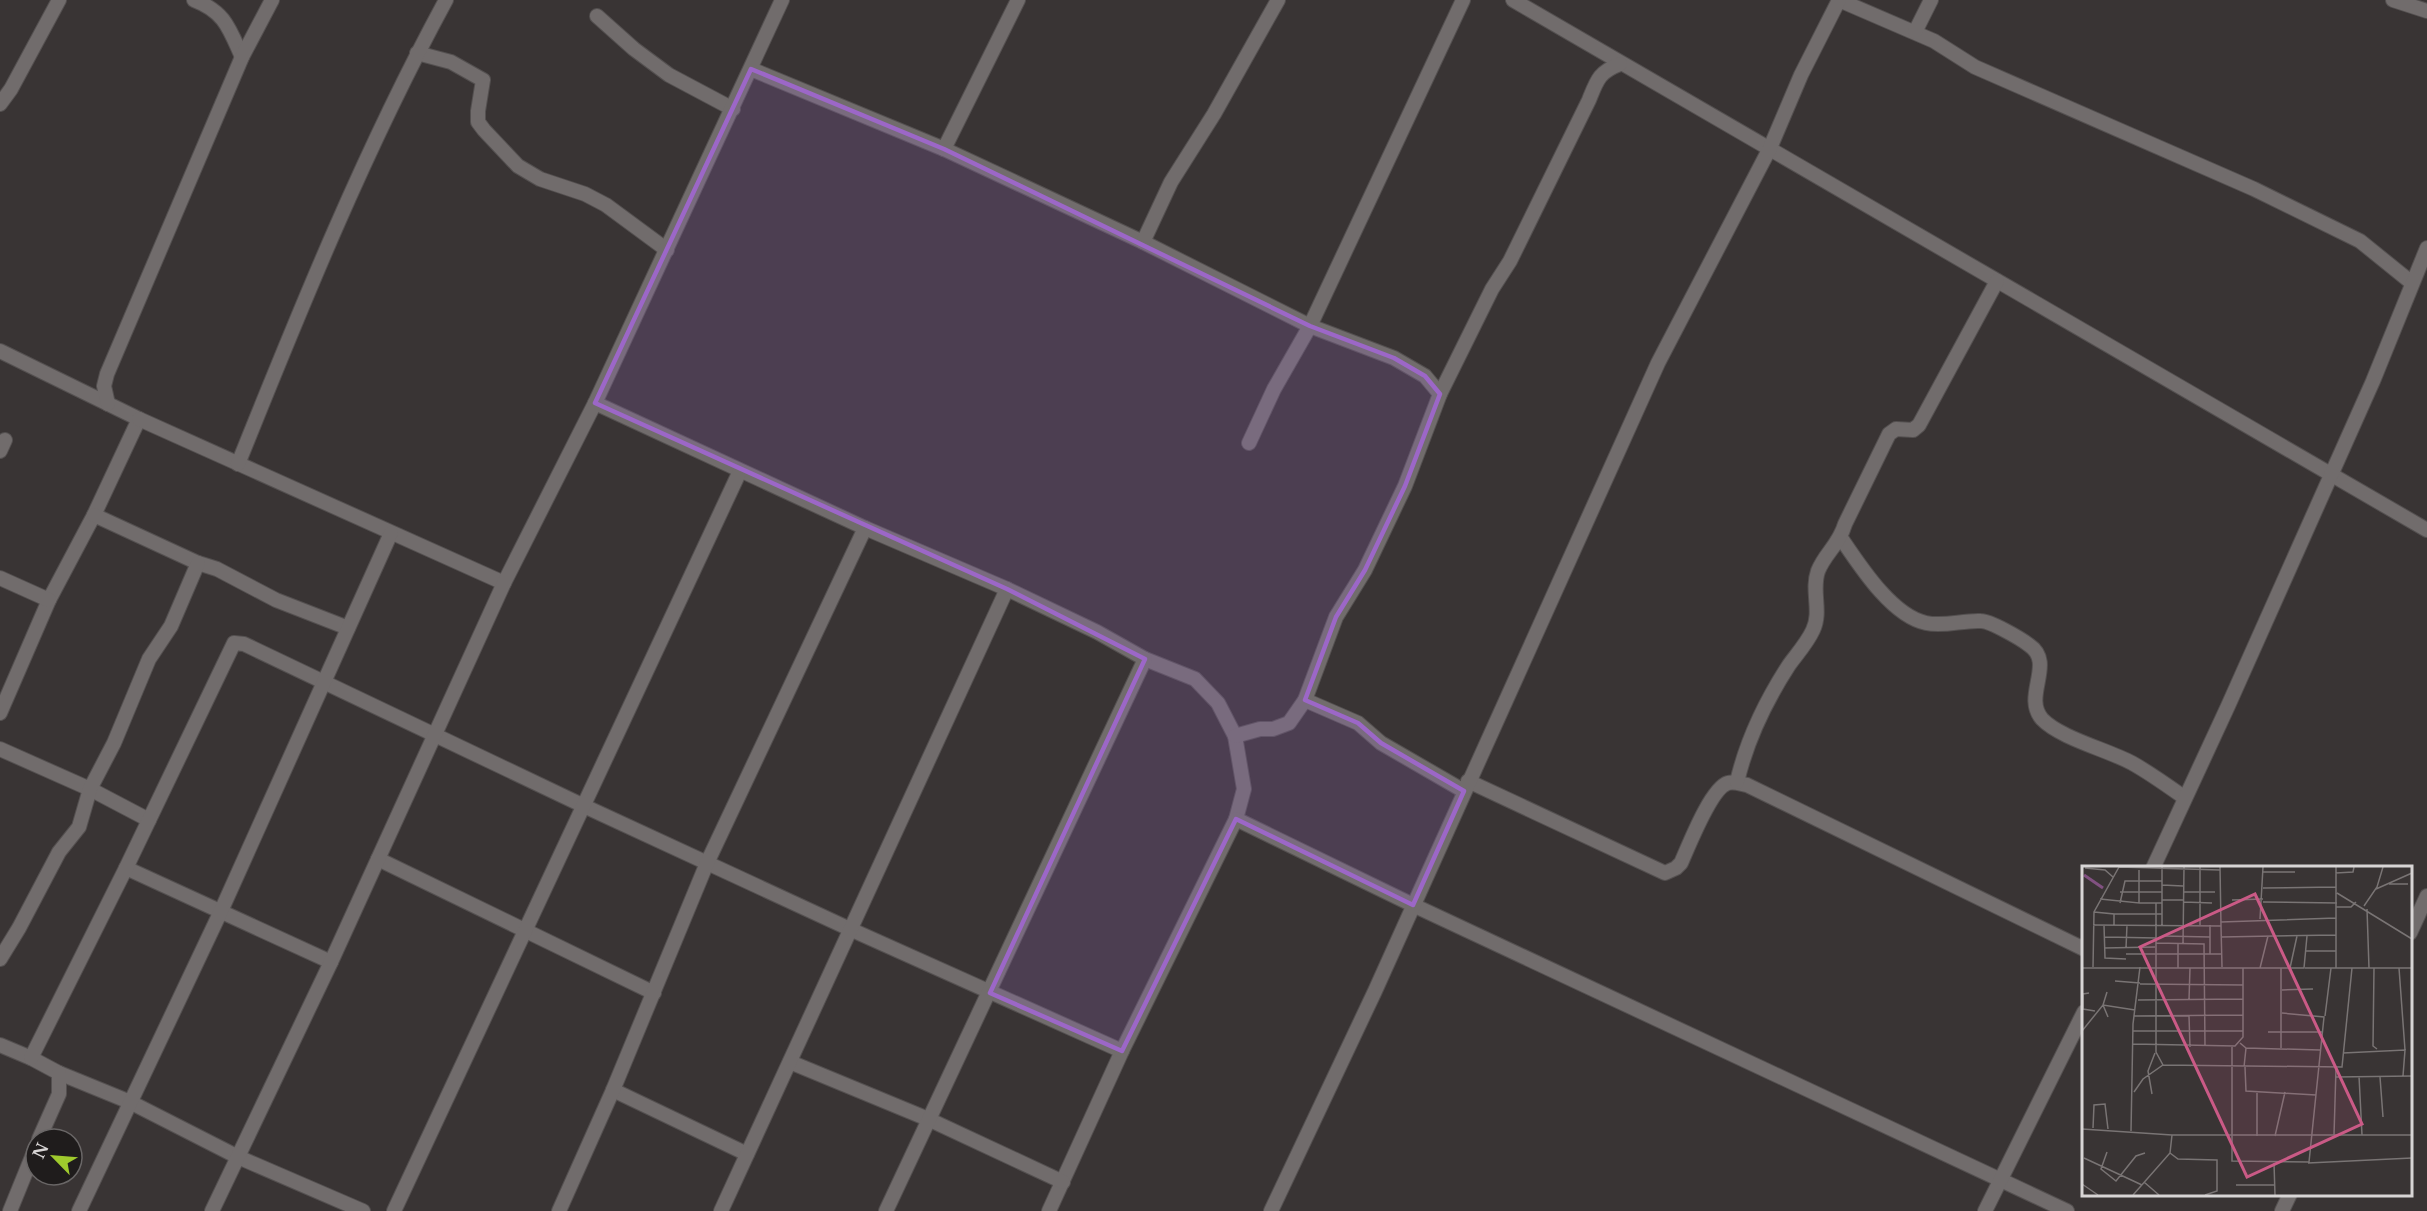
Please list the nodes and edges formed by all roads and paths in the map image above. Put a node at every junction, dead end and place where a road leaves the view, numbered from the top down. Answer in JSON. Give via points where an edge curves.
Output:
{"nodes":[{"id":1,"x":59,"y":0,"type":"edge"},
{"id":2,"x":194,"y":0,"type":"edge"},
{"id":3,"x":272,"y":0,"type":"edge"},
{"id":4,"x":446,"y":0,"type":"edge"},
{"id":5,"x":782,"y":0,"type":"edge"},
{"id":6,"x":1018,"y":0,"type":"edge"},
{"id":7,"x":1278,"y":0,"type":"edge"},
{"id":8,"x":1462,"y":0,"type":"edge"},
{"id":9,"x":1513,"y":0,"type":"edge"},
{"id":10,"x":1839,"y":0,"type":"edge"},
{"id":11,"x":1931,"y":0,"type":"edge"},
{"id":12,"x":2393,"y":0,"type":"edge"},
{"id":13,"x":2427,"y":11,"type":"edge"},
{"id":14,"x":597,"y":16,"type":"dead end"},
{"id":15,"x":1915,"y":33,"type":"junction"},
{"id":16,"x":417,"y":53,"type":"junction"},
{"id":17,"x":243,"y":57,"type":"junction"},
{"id":18,"x":1620,"y":64,"type":"junction"},
{"id":19,"x":751,"y":69,"type":"junction"},
{"id":20,"x":0,"y":104,"type":"edge"},
{"id":21,"x":733,"y":109,"type":"junction"},
{"id":22,"x":1770,"y":148,"type":"junction"},
{"id":23,"x":944,"y":149,"type":"junction"},
{"id":24,"x":1143,"y":242,"type":"junction"},
{"id":25,"x":2427,"y":248,"type":"edge"},
{"id":26,"x":667,"y":250,"type":"junction"},
{"id":27,"x":1997,"y":281,"type":"junction"},
{"id":28,"x":2412,"y":283,"type":"junction"},
{"id":29,"x":1310,"y":326,"type":"junction"},
{"id":30,"x":0,"y":351,"type":"edge"},
{"id":31,"x":1440,"y":394,"type":"junction"},
{"id":32,"x":595,"y":403,"type":"junction"},
{"id":33,"x":108,"y":404,"type":"junction"},
{"id":34,"x":139,"y":419,"type":"junction"},
{"id":35,"x":1250,"y":443,"type":"dead end"},
{"id":36,"x":238,"y":464,"type":"junction"},
{"id":37,"x":740,"y":471,"type":"junction"},
{"id":38,"x":2332,"y":474,"type":"junction"},
{"id":39,"x":94,"y":515,"type":"junction"},
{"id":40,"x":865,"y":528,"type":"junction"},
{"id":41,"x":2427,"y":530,"type":"edge"},
{"id":42,"x":391,"y":533,"type":"junction"},
{"id":43,"x":1841,"y":538,"type":"junction"},
{"id":44,"x":198,"y":563,"type":"junction"},
{"id":45,"x":0,"y":578,"type":"edge"},
{"id":46,"x":504,"y":583,"type":"junction"},
{"id":47,"x":1007,"y":589,"type":"junction"},
{"id":48,"x":49,"y":600,"type":"junction"},
{"id":49,"x":348,"y":628,"type":"junction"},
{"id":50,"x":1145,"y":659,"type":"junction"},
{"id":51,"x":323,"y":681,"type":"junction"},
{"id":52,"x":1305,"y":700,"type":"junction"},
{"id":53,"x":0,"y":713,"type":"edge"},
{"id":54,"x":436,"y":734,"type":"junction"},
{"id":55,"x":1235,"y":736,"type":"junction"},
{"id":56,"x":0,"y":749,"type":"edge"},
{"id":57,"x":1737,"y":782,"type":"junction"},
{"id":58,"x":1466,"y":786,"type":"junction"},
{"id":59,"x":90,"y":789,"type":"junction"},
{"id":60,"x":2185,"y":798,"type":"junction"},
{"id":61,"x":584,"y":806,"type":"junction"},
{"id":62,"x":1236,"y":819,"type":"junction"},
{"id":63,"x":149,"y":820,"type":"junction"},
{"id":64,"x":378,"y":859,"type":"junction"},
{"id":65,"x":707,"y":863,"type":"junction"},
{"id":66,"x":2153,"y":866,"type":"edge"},
{"id":67,"x":126,"y":868,"type":"junction"},
{"id":68,"x":2427,"y":896,"type":"edge"},
{"id":69,"x":1413,"y":905,"type":"junction"},
{"id":70,"x":220,"y":911,"type":"junction"},
{"id":71,"x":2422,"y":919,"type":"edge"},
{"id":72,"x":524,"y":930,"type":"junction"},
{"id":73,"x":852,"y":930,"type":"junction"},
{"id":74,"x":2412,"y":931,"type":"edge"},
{"id":75,"x":2082,"y":949,"type":"edge"},
{"id":76,"x":0,"y":959,"type":"edge"},
{"id":77,"x":331,"y":962,"type":"junction"},
{"id":78,"x":654,"y":993,"type":"junction"},
{"id":79,"x":990,"y":993,"type":"junction"},
{"id":80,"x":2082,"y":1016,"type":"edge"},
{"id":81,"x":0,"y":1045,"type":"edge"},
{"id":82,"x":1122,"y":1051,"type":"junction"},
{"id":83,"x":31,"y":1058,"type":"junction"},
{"id":84,"x":790,"y":1062,"type":"junction"},
{"id":85,"x":58,"y":1073,"type":"junction"},
{"id":86,"x":613,"y":1090,"type":"junction"},
{"id":87,"x":129,"y":1102,"type":"junction"},
{"id":88,"x":928,"y":1119,"type":"junction"},
{"id":89,"x":44,"y":1127,"type":"edge"},
{"id":90,"x":747,"y":1154,"type":"junction"},
{"id":91,"x":238,"y":1157,"type":"junction"},
{"id":92,"x":24,"y":1177,"type":"edge"},
{"id":93,"x":2000,"y":1179,"type":"junction"},
{"id":94,"x":1063,"y":1182,"type":"junction"},
{"id":95,"x":2289,"y":1196,"type":"edge"},
{"id":96,"x":10,"y":1211,"type":"edge"},
{"id":97,"x":79,"y":1211,"type":"edge"},
{"id":98,"x":212,"y":1211,"type":"edge"},
{"id":99,"x":363,"y":1211,"type":"edge"},
{"id":100,"x":394,"y":1211,"type":"edge"},
{"id":101,"x":559,"y":1211,"type":"edge"},
{"id":102,"x":721,"y":1211,"type":"edge"},
{"id":103,"x":885,"y":1211,"type":"edge"},
{"id":104,"x":1049,"y":1211,"type":"edge"},
{"id":105,"x":1272,"y":1211,"type":"edge"},
{"id":106,"x":1985,"y":1211,"type":"edge"},
{"id":107,"x":2067,"y":1211,"type":"edge"},
{"id":108,"x":2282,"y":1211,"type":"edge"}],
"edges":[{"from":1,"to":20,"type":"street"},
{"from":2,"to":17,"type":"street","via":[[211,6],[226,21]]},
{"from":3,"to":17,"type":"street"},
{"from":4,"to":16,"type":"street"},
{"from":5,"to":19,"type":"street"},
{"from":6,"to":23,"type":"street"},
{"from":7,"to":24,"type":"street","via":[[1171,182]]},
{"from":8,"to":29,"type":"street"},
{"from":9,"to":18,"type":"street"},
{"from":10,"to":15,"type":"street"},
{"from":10,"to":22,"type":"street"},
{"from":11,"to":15,"type":"street"},
{"from":12,"to":13,"type":"street"},
{"from":14,"to":21,"type":"street","via":[[669,75]]},
{"from":15,"to":28,"type":"street","via":[[1975,67],[2222,174],[2360,241]]},
{"from":16,"to":26,"type":"street","via":[[451,62],[483,80],[478,122],[518,166],[606,205]]},
{"from":16,"to":36,"type":"street","via":[[300,311]]},
{"from":17,"to":33,"type":"street","via":[[107,374],[104,386]]},
{"from":18,"to":22,"type":"street"},
{"from":18,"to":31,"type":"street","via":[[1606,69],[1596,81],[1510,261]]},
{"from":19,"to":21,"type":"street"},
{"from":19,"to":23,"type":"street"},
{"from":21,"to":26,"type":"street"},
{"from":22,"to":27,"type":"street"},
{"from":22,"to":58,"type":"street","via":[[1658,363]]},
{"from":23,"to":24,"type":"street"},
{"from":24,"to":29,"type":"street"},
{"from":25,"to":28,"type":"street"},
{"from":26,"to":32,"type":"street"},
{"from":27,"to":38,"type":"street"},
{"from":27,"to":43,"type":"street","via":[[1919,425],[1913,430],[1896,429],[1889,434]]},
{"from":28,"to":38,"type":"street"},
{"from":29,"to":31,"type":"street","via":[[1394,358],[1425,376]]},
{"from":29,"to":35,"type":"street","via":[[1274,388]]},
{"from":30,"to":33,"type":"street"},
{"from":31,"to":52,"type":"street","via":[[1405,486],[1365,570],[1336,617]]},
{"from":32,"to":37,"type":"street"},
{"from":32,"to":46,"type":"street"},
{"from":33,"to":34,"type":"street"},
{"from":34,"to":36,"type":"street"},
{"from":34,"to":39,"type":"street"},
{"from":36,"to":42,"type":"street"},
{"from":37,"to":40,"type":"street"},
{"from":37,"to":61,"type":"street"},
{"from":38,"to":41,"type":"street"},
{"from":38,"to":60,"type":"street"},
{"from":39,"to":44,"type":"street"},
{"from":39,"to":48,"type":"street"},
{"from":40,"to":47,"type":"street"},
{"from":40,"to":65,"type":"street"},
{"from":42,"to":46,"type":"street"},
{"from":42,"to":49,"type":"street"},
{"from":43,"to":57,"type":"street","via":[[1818,573],[1818,615],[1813,631],[1760,715],[1742,758]]},
{"from":43,"to":60,"type":"street","via":[[1873,581],[1910,617],[1941,625],[1984,620],[2030,645],[2039,652],[2042,663],[2035,708],[2044,721],[2132,763]]},
{"from":44,"to":49,"type":"street"},
{"from":44,"to":59,"type":"street"},
{"from":45,"to":48,"type":"street"},
{"from":46,"to":54,"type":"street"},
{"from":47,"to":50,"type":"street"},
{"from":47,"to":73,"type":"street"},
{"from":48,"to":53,"type":"street"},
{"from":49,"to":51,"type":"street"},
{"from":50,"to":55,"type":"street","via":[[1195,679],[1218,704]]},
{"from":50,"to":79,"type":"street"},
{"from":51,"to":54,"type":"street"},
{"from":51,"to":63,"type":"street","via":[[244,644],[234,643]]},
{"from":51,"to":70,"type":"street"},
{"from":52,"to":55,"type":"street","via":[[1289,723]]},
{"from":52,"to":58,"type":"street","via":[[1358,723],[1381,744]]},
{"from":54,"to":61,"type":"street"},
{"from":54,"to":64,"type":"street"},
{"from":55,"to":62,"type":"street","via":[[1244,789]]},
{"from":56,"to":59,"type":"street"},
{"from":57,"to":58,"type":"street","via":[[1720,788],[1681,862],[1665,873]]},
{"from":57,"to":75,"type":"street"},
{"from":58,"to":69,"type":"street"},
{"from":59,"to":63,"type":"street"},
{"from":59,"to":76,"type":"street","via":[[79,827],[59,852]]},
{"from":60,"to":66,"type":"street"},
{"from":61,"to":65,"type":"street"},
{"from":61,"to":72,"type":"street"},
{"from":62,"to":69,"type":"street"},
{"from":62,"to":82,"type":"street"},
{"from":63,"to":67,"type":"street"},
{"from":64,"to":72,"type":"street"},
{"from":64,"to":77,"type":"street"},
{"from":65,"to":73,"type":"street"},
{"from":65,"to":78,"type":"street"},
{"from":67,"to":70,"type":"street"},
{"from":67,"to":83,"type":"street"},
{"from":68,"to":71,"type":"street"},
{"from":69,"to":93,"type":"street"},
{"from":69,"to":105,"type":"street"},
{"from":70,"to":77,"type":"street"},
{"from":70,"to":87,"type":"street"},
{"from":71,"to":74,"type":"street"},
{"from":72,"to":78,"type":"street"},
{"from":72,"to":100,"type":"street"},
{"from":73,"to":79,"type":"street"},
{"from":73,"to":84,"type":"street"},
{"from":77,"to":91,"type":"street"},
{"from":78,"to":86,"type":"street"},
{"from":79,"to":82,"type":"street"},
{"from":79,"to":88,"type":"street"},
{"from":80,"to":93,"type":"street"},
{"from":81,"to":83,"type":"street"},
{"from":82,"to":94,"type":"street"},
{"from":83,"to":85,"type":"street"},
{"from":84,"to":88,"type":"street"},
{"from":84,"to":90,"type":"street"},
{"from":85,"to":87,"type":"street"},
{"from":85,"to":89,"type":"street","via":[[59,1094]]},
{"from":86,"to":90,"type":"street"},
{"from":86,"to":101,"type":"street"},
{"from":87,"to":91,"type":"street"},
{"from":87,"to":97,"type":"street"},
{"from":88,"to":94,"type":"street"},
{"from":88,"to":103,"type":"street"},
{"from":90,"to":102,"type":"street"},
{"from":91,"to":98,"type":"street"},
{"from":91,"to":99,"type":"street"},
{"from":92,"to":96,"type":"street"},
{"from":93,"to":106,"type":"street"},
{"from":93,"to":107,"type":"street"},
{"from":94,"to":104,"type":"street"},
{"from":95,"to":108,"type":"street"}]}
